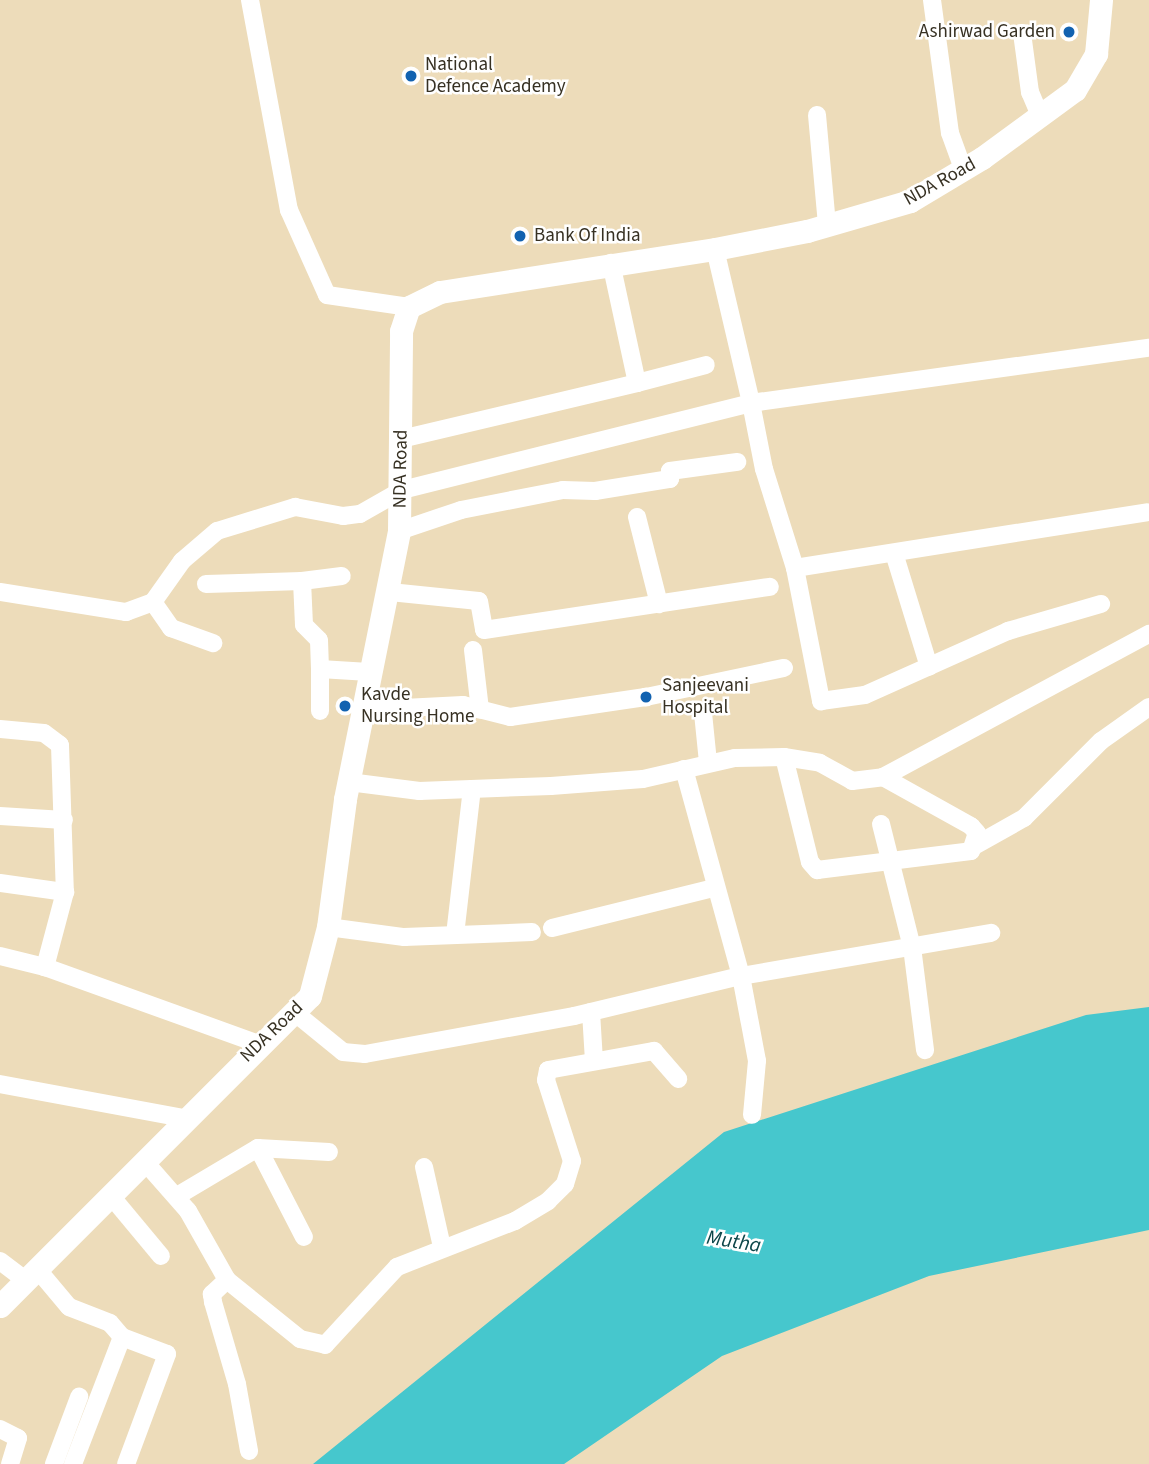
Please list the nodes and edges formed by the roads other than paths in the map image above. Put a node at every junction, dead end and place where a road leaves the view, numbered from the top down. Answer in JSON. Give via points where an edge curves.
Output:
{"nodes":[{"id":1,"x":250,"y":0,"type":"edge"},
{"id":2,"x":932,"y":0,"type":"edge"},
{"id":3,"x":1101,"y":0,"type":"edge"},
{"id":4,"x":1022,"y":33,"type":"dead end"},
{"id":5,"x":817,"y":115,"type":"dead end"},
{"id":6,"x":1040,"y":116,"type":"junction"},
{"id":7,"x":963,"y":169,"type":"junction"},
{"id":8,"x":827,"y":225,"type":"junction"},
{"id":9,"x":715,"y":249,"type":"junction"},
{"id":10,"x":611,"y":263,"type":"junction"},
{"id":11,"x":409,"y":307,"type":"junction"},
{"id":12,"x":1149,"y":348,"type":"edge"},
{"id":13,"x":706,"y":365,"type":"dead end"},
{"id":14,"x":637,"y":383,"type":"junction"},
{"id":15,"x":751,"y":402,"type":"junction"},
{"id":16,"x":401,"y":439,"type":"junction"},
{"id":17,"x":737,"y":462,"type":"dead end"},
{"id":18,"x":402,"y":490,"type":"junction"},
{"id":19,"x":1147,"y":512,"type":"edge"},
{"id":20,"x":637,"y":517,"type":"dead end"},
{"id":21,"x":399,"y":531,"type":"junction"},
{"id":22,"x":894,"y":553,"type":"junction"},
{"id":23,"x":794,"y":568,"type":"junction"},
{"id":24,"x":342,"y":576,"type":"dead end"},
{"id":25,"x":302,"y":581,"type":"junction"},
{"id":26,"x":206,"y":584,"type":"dead end"},
{"id":27,"x":770,"y":587,"type":"dead end"},
{"id":28,"x":0,"y":592,"type":"edge"},
{"id":29,"x":390,"y":592,"type":"junction"},
{"id":30,"x":153,"y":601,"type":"junction"},
{"id":31,"x":659,"y":604,"type":"junction"},
{"id":32,"x":1101,"y":604,"type":"dead end"},
{"id":33,"x":1149,"y":634,"type":"edge"},
{"id":34,"x":213,"y":643,"type":"dead end"},
{"id":35,"x":473,"y":650,"type":"dead end"},
{"id":36,"x":929,"y":667,"type":"junction"},
{"id":37,"x":784,"y":668,"type":"dead end"},
{"id":38,"x":320,"y":669,"type":"junction"},
{"id":39,"x":369,"y":672,"type":"junction"},
{"id":40,"x":1149,"y":707,"type":"edge"},
{"id":41,"x":364,"y":710,"type":"junction"},
{"id":42,"x":480,"y":710,"type":"junction"},
{"id":43,"x":320,"y":711,"type":"dead end"},
{"id":44,"x":702,"y":713,"type":"dead end"},
{"id":45,"x":0,"y":729,"type":"edge"},
{"id":46,"x":785,"y":757,"type":"junction"},
{"id":47,"x":708,"y":762,"type":"junction"},
{"id":48,"x":684,"y":769,"type":"junction"},
{"id":49,"x":883,"y":777,"type":"junction"},
{"id":50,"x":349,"y":782,"type":"junction"},
{"id":51,"x":472,"y":789,"type":"junction"},
{"id":52,"x":0,"y":816,"type":"edge"},
{"id":53,"x":64,"y":820,"type":"junction"},
{"id":54,"x":881,"y":824,"type":"dead end"},
{"id":55,"x":976,"y":845,"type":"junction"},
{"id":56,"x":891,"y":863,"type":"junction"},
{"id":57,"x":0,"y":883,"type":"edge"},
{"id":58,"x":714,"y":888,"type":"junction"},
{"id":59,"x":65,"y":892,"type":"junction"},
{"id":60,"x":328,"y":927,"type":"junction"},
{"id":61,"x":552,"y":928,"type":"dead end"},
{"id":62,"x":531,"y":932,"type":"dead end"},
{"id":63,"x":991,"y":933,"type":"dead end"},
{"id":64,"x":455,"y":935,"type":"junction"},
{"id":65,"x":912,"y":947,"type":"junction"},
{"id":66,"x":0,"y":957,"type":"edge"},
{"id":67,"x":45,"y":967,"type":"junction"},
{"id":68,"x":741,"y":976,"type":"junction"},
{"id":69,"x":294,"y":1012,"type":"junction"},
{"id":70,"x":591,"y":1012,"type":"junction"},
{"id":71,"x":259,"y":1044,"type":"junction"},
{"id":72,"x":925,"y":1050,"type":"dead end"},
{"id":73,"x":594,"y":1061,"type":"junction"},
{"id":74,"x":678,"y":1079,"type":"dead end"},
{"id":75,"x":0,"y":1084,"type":"edge"},
{"id":76,"x":752,"y":1115,"type":"dead end"},
{"id":77,"x":184,"y":1118,"type":"junction"},
{"id":78,"x":258,"y":1148,"type":"junction"},
{"id":79,"x":329,"y":1152,"type":"dead end"},
{"id":80,"x":145,"y":1162,"type":"junction"},
{"id":81,"x":424,"y":1167,"type":"dead end"},
{"id":82,"x":111,"y":1196,"type":"junction"},
{"id":83,"x":177,"y":1196,"type":"junction"},
{"id":84,"x":304,"y":1237,"type":"dead end"},
{"id":85,"x":442,"y":1247,"type":"junction"},
{"id":86,"x":161,"y":1255,"type":"dead end"},
{"id":87,"x":0,"y":1261,"type":"edge"},
{"id":88,"x":33,"y":1275,"type":"junction"},
{"id":89,"x":227,"y":1280,"type":"junction"},
{"id":90,"x":0,"y":1306,"type":"edge"},
{"id":91,"x":122,"y":1337,"type":"junction"},
{"id":92,"x":79,"y":1397,"type":"dead end"},
{"id":93,"x":0,"y":1429,"type":"edge"},
{"id":94,"x":249,"y":1451,"type":"dead end"},
{"id":95,"x":10,"y":1464,"type":"edge"},
{"id":96,"x":54,"y":1464,"type":"edge"},
{"id":97,"x":72,"y":1464,"type":"edge"},
{"id":98,"x":126,"y":1464,"type":"edge"}],
"edges":[{"from":1,"to":11,"type":"street","via":[[289,210],[327,295]]},
{"from":2,"to":7,"type":"street","via":[[950,133]]},
{"from":3,"to":6,"type":"main road","name":"NDA Road","via":[[1101,27],[1090,71],[1075,90]]},
{"from":4,"to":6,"type":"street","via":[[1030,92]]},
{"from":5,"to":8,"type":"street"},
{"from":6,"to":7,"type":"main road","name":"NDA Road"},
{"from":7,"to":8,"type":"main road","name":"NDA Road","via":[[910,201]]},
{"from":8,"to":9,"type":"main road","name":"NDA Road"},
{"from":9,"to":10,"type":"main road","name":"NDA Road"},
{"from":9,"to":15,"type":"street"},
{"from":10,"to":11,"type":"main road","name":"NDA Road","via":[[440,292]]},
{"from":10,"to":14,"type":"street"},
{"from":11,"to":16,"type":"main road","name":"NDA Road","via":[[401,331]]},
{"from":12,"to":15,"type":"street"},
{"from":13,"to":14,"type":"street"},
{"from":14,"to":16,"type":"street"},
{"from":15,"to":18,"type":"street"},
{"from":15,"to":23,"type":"street","via":[[764,469]]},
{"from":16,"to":18,"type":"main road","name":"NDA Road"},
{"from":17,"to":21,"type":"street","via":[[670,471],[670,479],[595,491],[563,490],[461,510]]},
{"from":18,"to":21,"type":"main road","name":"NDA Road"},
{"from":18,"to":30,"type":"street","via":[[360,514],[343,516],[295,507],[217,531],[183,561]]},
{"from":19,"to":22,"type":"street"},
{"from":20,"to":31,"type":"street"},
{"from":21,"to":29,"type":"main road","name":"NDA Road"},
{"from":22,"to":23,"type":"street"},
{"from":22,"to":36,"type":"street"},
{"from":23,"to":36,"type":"street","via":[[821,701],[865,695]]},
{"from":24,"to":25,"type":"street"},
{"from":25,"to":26,"type":"street"},
{"from":25,"to":38,"type":"street","via":[[304,625],[319,640]]},
{"from":27,"to":31,"type":"street"},
{"from":28,"to":30,"type":"street","via":[[100,611],[126,612]]},
{"from":29,"to":31,"type":"street","via":[[479,601],[484,631]]},
{"from":29,"to":39,"type":"main road","name":"NDA Road"},
{"from":30,"to":34,"type":"street","via":[[171,628]]},
{"from":32,"to":36,"type":"street","via":[[1008,631]]},
{"from":33,"to":49,"type":"street"},
{"from":35,"to":42,"type":"street"},
{"from":37,"to":42,"type":"street","via":[[646,697],[510,717]]},
{"from":38,"to":39,"type":"street"},
{"from":38,"to":43,"type":"street"},
{"from":39,"to":41,"type":"main road","name":"NDA Road"},
{"from":40,"to":55,"type":"street","via":[[1101,741],[1024,818]]},
{"from":41,"to":42,"type":"street","via":[[463,705]]},
{"from":41,"to":50,"type":"main road","name":"NDA Road"},
{"from":44,"to":47,"type":"street"},
{"from":45,"to":53,"type":"street","via":[[44,733],[60,745]]},
{"from":46,"to":47,"type":"street"},
{"from":46,"to":49,"type":"street","via":[[820,763],[852,781]]},
{"from":46,"to":56,"type":"street","via":[[810,862],[827,870]]},
{"from":47,"to":48,"type":"street"},
{"from":48,"to":51,"type":"street","via":[[643,779]]},
{"from":48,"to":58,"type":"street"},
{"from":49,"to":55,"type":"street","via":[[971,826],[977,833]]},
{"from":50,"to":51,"type":"street","via":[[419,791]]},
{"from":50,"to":60,"type":"main road","name":"NDA Road"},
{"from":51,"to":64,"type":"street"},
{"from":52,"to":53,"type":"street"},
{"from":53,"to":59,"type":"street"},
{"from":54,"to":56,"type":"street"},
{"from":55,"to":56,"type":"street","via":[[964,855]]},
{"from":56,"to":65,"type":"street"},
{"from":57,"to":59,"type":"street"},
{"from":58,"to":61,"type":"street"},
{"from":58,"to":68,"type":"street"},
{"from":59,"to":67,"type":"street"},
{"from":60,"to":64,"type":"street","via":[[404,937]]},
{"from":60,"to":69,"type":"main road","name":"NDA Road","via":[[310,996]]},
{"from":62,"to":64,"type":"street"},
{"from":63,"to":65,"type":"street"},
{"from":65,"to":68,"type":"street"},
{"from":65,"to":72,"type":"street"},
{"from":66,"to":67,"type":"street"},
{"from":67,"to":71,"type":"street"},
{"from":68,"to":70,"type":"street"},
{"from":68,"to":76,"type":"street","via":[[757,1061]]},
{"from":69,"to":70,"type":"street","via":[[343,1052],[354,1054]]},
{"from":69,"to":71,"type":"main road","name":"NDA Road"},
{"from":70,"to":73,"type":"street"},
{"from":71,"to":77,"type":"main road","name":"NDA Road"},
{"from":73,"to":74,"type":"street","via":[[653,1051]]},
{"from":73,"to":85,"type":"street","via":[[545,1074],[572,1161],[565,1184],[548,1201],[514,1221]]},
{"from":75,"to":77,"type":"street"},
{"from":77,"to":80,"type":"main road","name":"NDA Road"},
{"from":78,"to":79,"type":"street"},
{"from":78,"to":83,"type":"street"},
{"from":78,"to":84,"type":"street"},
{"from":80,"to":82,"type":"main road","name":"NDA Road"},
{"from":80,"to":83,"type":"street"},
{"from":81,"to":85,"type":"street"},
{"from":82,"to":86,"type":"street"},
{"from":82,"to":88,"type":"main road","name":"NDA Road"},
{"from":83,"to":89,"type":"street"},
{"from":85,"to":89,"type":"street","via":[[397,1267],[325,1345],[300,1339]]},
{"from":87,"to":88,"type":"street"},
{"from":88,"to":90,"type":"main road","name":"NDA Road"},
{"from":88,"to":91,"type":"street","via":[[69,1307],[110,1323]]},
{"from":89,"to":94,"type":"street","via":[[212,1294],[213,1303],[237,1384]]},
{"from":91,"to":97,"type":"street"},
{"from":91,"to":98,"type":"street","via":[[167,1354]]},
{"from":92,"to":96,"type":"street"},
{"from":93,"to":95,"type":"street","via":[[18,1437]]}]}
